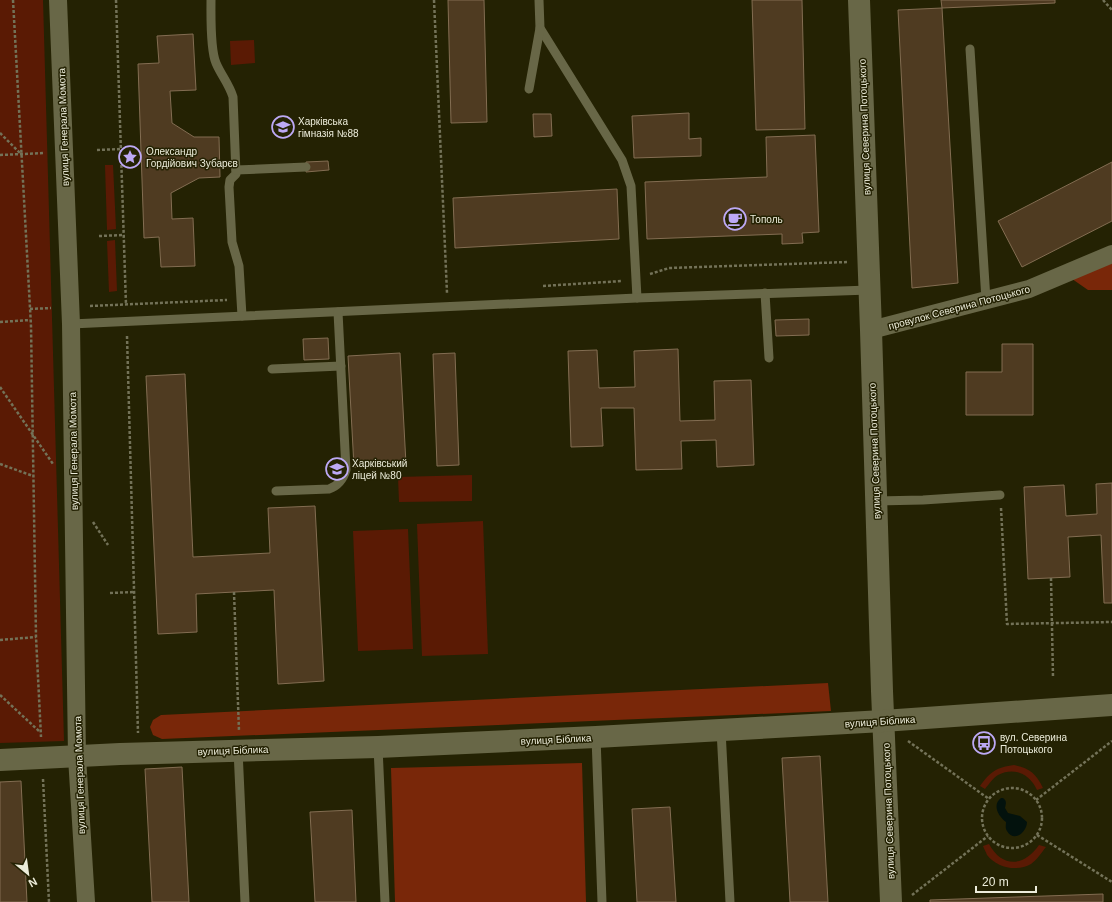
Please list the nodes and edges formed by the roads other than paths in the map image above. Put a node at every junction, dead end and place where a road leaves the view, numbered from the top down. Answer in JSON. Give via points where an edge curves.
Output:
{"nodes":[{"id":1,"x":58,"y":0,"type":"edge"},
{"id":2,"x":211,"y":0,"type":"edge"},
{"id":3,"x":539,"y":0,"type":"edge"},
{"id":4,"x":859,"y":0,"type":"edge"},
{"id":5,"x":540,"y":28,"type":"junction"},
{"id":6,"x":970,"y":49,"type":"dead end"},
{"id":7,"x":529,"y":88,"type":"dead end"},
{"id":8,"x":306,"y":167,"type":"dead end"},
{"id":9,"x":236,"y":170,"type":"junction"},
{"id":10,"x":1112,"y":254,"type":"edge"},
{"id":11,"x":869,"y":290,"type":"junction"},
{"id":12,"x":765,"y":293,"type":"junction"},
{"id":13,"x":637,"y":298,"type":"junction"},
{"id":14,"x":986,"y":300,"type":"junction"},
{"id":15,"x":338,"y":312,"type":"junction"},
{"id":16,"x":242,"y":316,"type":"junction"},
{"id":17,"x":71,"y":324,"type":"junction"},
{"id":18,"x":871,"y":330,"type":"junction"},
{"id":19,"x":769,"y":358,"type":"dead end"},
{"id":20,"x":341,"y":366,"type":"junction"},
{"id":21,"x":272,"y":369,"type":"dead end"},
{"id":22,"x":276,"y":491,"type":"dead end"},
{"id":23,"x":1000,"y":495,"type":"road end"},
{"id":24,"x":876,"y":501,"type":"junction"},
{"id":25,"x":1112,"y":705,"type":"edge"},
{"id":26,"x":883,"y":721,"type":"junction"},
{"id":27,"x":721,"y":730,"type":"junction"},
{"id":28,"x":596,"y":737,"type":"junction"},
{"id":29,"x":238,"y":743,"type":"junction"},
{"id":30,"x":378,"y":747,"type":"junction"},
{"id":31,"x":77,"y":756,"type":"junction"},
{"id":32,"x":0,"y":760,"type":"edge"},
{"id":33,"x":901,"y":899,"type":"edge"},
{"id":34,"x":86,"y":902,"type":"edge"},
{"id":35,"x":245,"y":902,"type":"edge"},
{"id":36,"x":385,"y":902,"type":"edge"},
{"id":37,"x":602,"y":902,"type":"edge"},
{"id":38,"x":730,"y":902,"type":"edge"}],
"edges":[{"from":1,"to":17,"type":"street","name":"вулиця Генерала Момота"},
{"from":2,"to":9,"type":"lane","via":[[213,53],[233,97]]},
{"from":3,"to":5,"type":"lane"},
{"from":4,"to":11,"type":"street","name":"вулиця Северина Потоцького"},
{"from":5,"to":7,"type":"lane"},
{"from":5,"to":13,"type":"lane","via":[[622,160],[631,186]]},
{"from":6,"to":14,"type":"lane"},
{"from":8,"to":9,"type":"lane"},
{"from":9,"to":16,"type":"lane","via":[[229,187],[232,242],[239,266]]},
{"from":10,"to":14,"type":"street","name":"провулок Северина Потоцького","via":[[1029,289]]},
{"from":11,"to":12,"type":"lane"},
{"from":11,"to":18,"type":"street","name":"вулиця Северина Потоцького"},
{"from":12,"to":13,"type":"lane"},
{"from":12,"to":19,"type":"lane"},
{"from":13,"to":15,"type":"lane"},
{"from":14,"to":18,"type":"street","name":"провулок Северина Потоцького"},
{"from":15,"to":16,"type":"lane"},
{"from":15,"to":20,"type":"lane"},
{"from":16,"to":17,"type":"lane"},
{"from":17,"to":31,"type":"street","name":"вулиця Генерала Момота"},
{"from":18,"to":24,"type":"street","name":"вулиця Северина Потоцького"},
{"from":20,"to":21,"type":"lane"},
{"from":20,"to":22,"type":"lane","via":[[346,470],[344,476],[329,489]]},
{"from":23,"to":24,"type":"lane"},
{"from":24,"to":26,"type":"street","name":"вулиця Северина Потоцького"},
{"from":25,"to":26,"type":"street","name":"вулиця Біблика"},
{"from":26,"to":27,"type":"street","name":"вулиця Біблика"},
{"from":26,"to":33,"type":"street","name":"вулиця Северина Потоцького"},
{"from":27,"to":28,"type":"street","name":"вулиця Біблика"},
{"from":27,"to":38,"type":"lane"},
{"from":28,"to":30,"type":"street","name":"вулиця Біблика"},
{"from":28,"to":37,"type":"lane"},
{"from":29,"to":30,"type":"street","name":"вулиця Біблика"},
{"from":29,"to":31,"type":"street","name":"вулиця Біблика"},
{"from":29,"to":35,"type":"lane"},
{"from":30,"to":36,"type":"lane"},
{"from":31,"to":32,"type":"street","name":"вулиця Біблика"},
{"from":31,"to":34,"type":"street","name":"вулиця Генерала Момота"}]}
